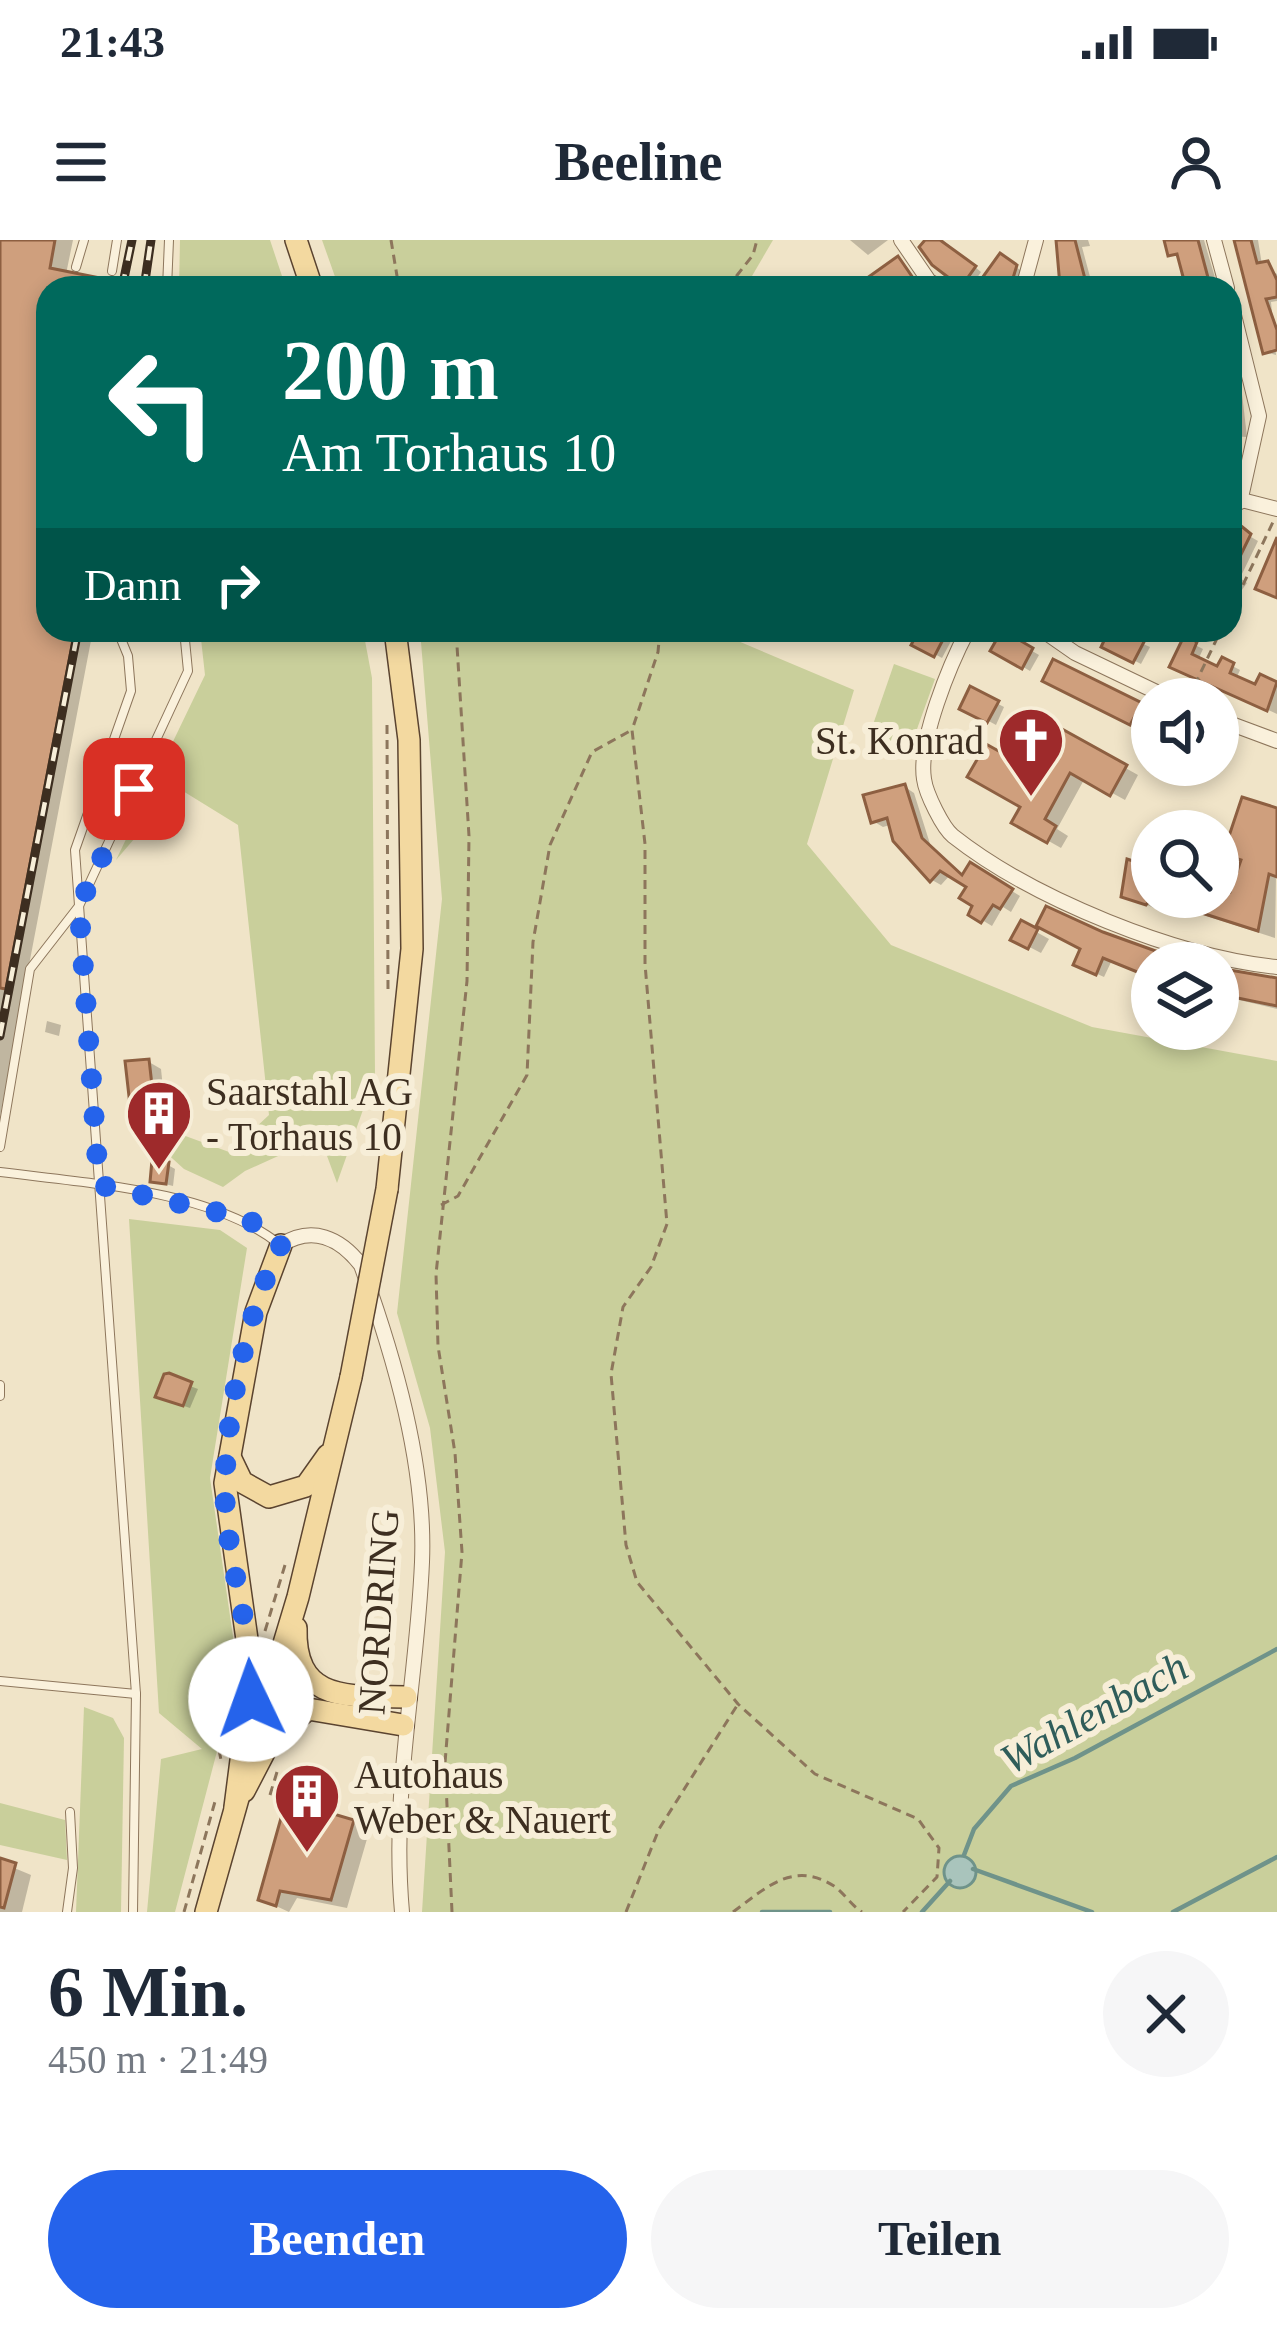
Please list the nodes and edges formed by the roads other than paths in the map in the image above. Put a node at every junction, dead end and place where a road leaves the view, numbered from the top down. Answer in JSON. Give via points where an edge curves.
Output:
{"nodes":[{"id":1,"x":84,"y":240,"type":"edge"},
{"id":2,"x":116,"y":240,"type":"edge"},
{"id":3,"x":169,"y":240,"type":"edge"},
{"id":4,"x":296,"y":240,"type":"edge"},
{"id":5,"x":901,"y":240,"type":"edge"},
{"id":6,"x":1036,"y":240,"type":"edge"},
{"id":7,"x":1214,"y":240,"type":"edge"},
{"id":8,"x":76,"y":267,"type":"dead end"},
{"id":9,"x":112,"y":271,"type":"dead end"},
{"id":10,"x":168,"y":276,"type":"edge"},
{"id":11,"x":308,"y":276,"type":"edge"},
{"id":12,"x":928,"y":276,"type":"edge"},
{"id":13,"x":1026,"y":276,"type":"edge"},
{"id":14,"x":1224,"y":276,"type":"edge"},
{"id":15,"x":1242,"y":347,"type":"edge"},
{"id":16,"x":1242,"y":476,"type":"edge"},
{"id":17,"x":1242,"y":502,"type":"edge"},
{"id":18,"x":1277,"y":512,"type":"edge"},
{"id":19,"x":122,"y":642,"type":"edge"},
{"id":20,"x":185,"y":642,"type":"edge"},
{"id":21,"x":396,"y":642,"type":"edge"},
{"id":22,"x":962,"y":642,"type":"edge"},
{"id":23,"x":1059,"y":642,"type":"edge"},
{"id":24,"x":1131,"y":680,"type":"edge"},
{"id":25,"x":1239,"y":726,"type":"edge"},
{"id":26,"x":1277,"y":741,"type":"edge"},
{"id":27,"x":79,"y":906,"type":"junction"},
{"id":28,"x":1277,"y":967,"type":"edge"},
{"id":29,"x":0,"y":1148,"type":"edge"},
{"id":30,"x":0,"y":1172,"type":"edge"},
{"id":31,"x":99,"y":1185,"type":"junction"},
{"id":32,"x":281,"y":1245,"type":"junction"},
{"id":33,"x":0,"y":1385,"type":"edge"},
{"id":34,"x":0,"y":1396,"type":"edge"},
{"id":35,"x":339,"y":1433,"type":"junction"},
{"id":36,"x":229,"y":1455,"type":"junction"},
{"id":37,"x":298,"y":1597,"type":"junction"},
{"id":38,"x":0,"y":1681,"type":"edge"},
{"id":39,"x":136,"y":1694,"type":"junction"},
{"id":40,"x":406,"y":1697,"type":"junction"},
{"id":41,"x":403,"y":1726,"type":"junction"},
{"id":42,"x":235,"y":1807,"type":"junction"},
{"id":43,"x":70,"y":1812,"type":"dead end"},
{"id":44,"x":67,"y":1912,"type":"edge"},
{"id":45,"x":133,"y":1912,"type":"edge"},
{"id":46,"x":206,"y":1912,"type":"edge"},
{"id":47,"x":402,"y":1912,"type":"edge"}],
"edges":[{"from":1,"to":8,"type":"lane"},
{"from":2,"to":9,"type":"lane"},
{"from":3,"to":10,"type":"lane"},
{"from":4,"to":11,"type":"main road"},
{"from":5,"to":12,"type":"street"},
{"from":6,"to":13,"type":"street"},
{"from":7,"to":14,"type":"street"},
{"from":15,"to":16,"type":"street","via":[[1259,416]]},
{"from":17,"to":18,"type":"street"},
{"from":19,"to":27,"type":"lane","via":[[130,691],[75,850]]},
{"from":20,"to":27,"type":"lane","via":[[188,671]]},
{"from":21,"to":35,"type":"main road","bridge":true,"via":[[409,740],[412,949],[387,1189]]},
{"from":22,"to":28,"type":"street","via":[[942,679],[924,779],[949,834],[1142,936]]},
{"from":23,"to":24,"type":"street"},
{"from":25,"to":26,"type":"street"},
{"from":27,"to":29,"type":"lane","via":[[30,970]]},
{"from":27,"to":31,"type":"lane"},
{"from":30,"to":31,"type":"lane"},
{"from":31,"to":32,"type":"lane","via":[[248,1219]]},
{"from":31,"to":39,"type":"lane"},
{"from":32,"to":36,"type":"main road","via":[[256,1312]]},
{"from":32,"to":40,"type":"street","name":"NORDRING","via":[[315,1234],[348,1248],[374,1301],[418,1479],[422,1529]]},
{"from":33,"to":34,"type":"lane"},
{"from":35,"to":36,"type":"main road","via":[[306,1486],[282,1496],[253,1491]]},
{"from":35,"to":37,"type":"main road"},
{"from":36,"to":42,"type":"main road","via":[[226,1521],[252,1675]]},
{"from":37,"to":40,"type":"main road","via":[[296,1649],[306,1676],[336,1693]]},
{"from":37,"to":42,"type":"main road"},
{"from":38,"to":39,"type":"lane"},
{"from":39,"to":45,"type":"lane"},
{"from":40,"to":41,"type":"street","name":"NORDRING"},
{"from":41,"to":42,"type":"main road","via":[[308,1709],[270,1742]]},
{"from":41,"to":47,"type":"street","name":"NORDRING"},
{"from":42,"to":46,"type":"main road"},
{"from":43,"to":44,"type":"lane"}]}
